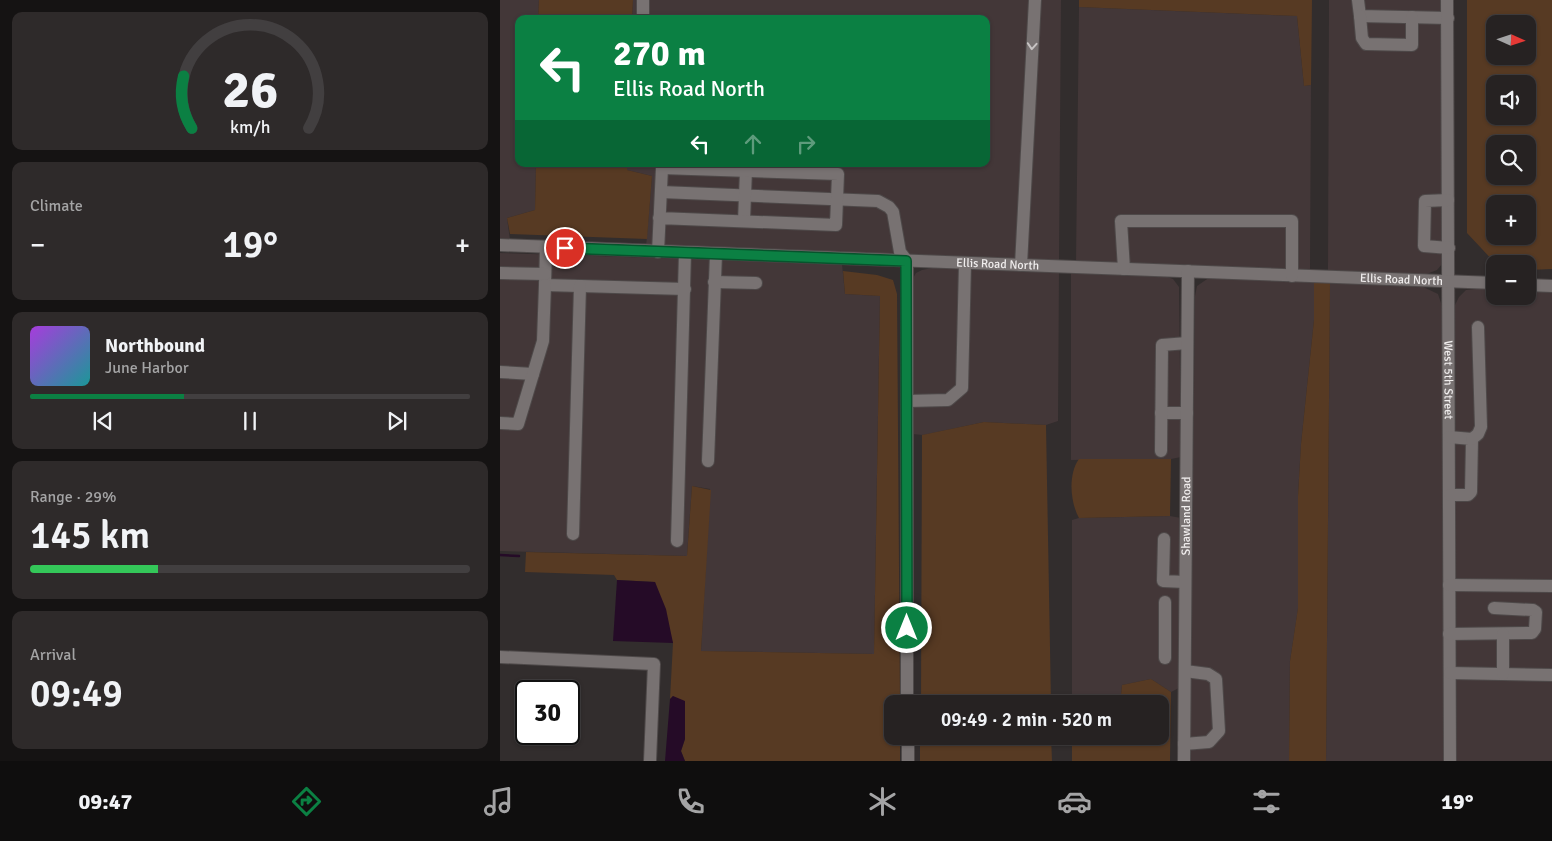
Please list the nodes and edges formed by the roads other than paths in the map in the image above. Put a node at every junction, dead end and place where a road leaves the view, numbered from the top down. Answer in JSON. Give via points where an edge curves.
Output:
{"nodes":[{"id":1,"x":643,"y":0,"type":"edge"},
{"id":2,"x":1035,"y":0,"type":"edge"},
{"id":3,"x":1358,"y":0,"type":"edge"},
{"id":4,"x":1448,"y":0,"type":"edge"},
{"id":5,"x":643,"y":15,"type":"edge"},
{"id":6,"x":1360,"y":16,"type":"junction"},
{"id":7,"x":1412,"y":17,"type":"junction"},
{"id":8,"x":1448,"y":18,"type":"junction"},
{"id":9,"x":662,"y":167,"type":"edge"},
{"id":10,"x":683,"y":167,"type":"edge"},
{"id":11,"x":746,"y":170,"type":"junction"},
{"id":12,"x":660,"y":192,"type":"junction"},
{"id":13,"x":745,"y":194,"type":"junction"},
{"id":14,"x":837,"y":198,"type":"junction"},
{"id":15,"x":1448,"y":200,"type":"junction"},
{"id":16,"x":659,"y":218,"type":"junction"},
{"id":17,"x":744,"y":221,"type":"junction"},
{"id":18,"x":500,"y":245,"type":"edge"},
{"id":19,"x":546,"y":248,"type":"junction"},
{"id":20,"x":1448,"y":248,"type":"junction"},
{"id":21,"x":658,"y":252,"type":"junction"},
{"id":22,"x":685,"y":253,"type":"junction"},
{"id":23,"x":716,"y":254,"type":"junction"},
{"id":24,"x":906,"y":261,"type":"junction"},
{"id":25,"x":965,"y":264,"type":"junction"},
{"id":26,"x":1021,"y":265,"type":"junction"},
{"id":27,"x":1124,"y":269,"type":"junction"},
{"id":28,"x":1188,"y":271,"type":"junction"},
{"id":29,"x":500,"y":273,"type":"edge"},
{"id":30,"x":1292,"y":276,"type":"junction"},
{"id":31,"x":545,"y":280,"type":"junction"},
{"id":32,"x":1449,"y":281,"type":"junction"},
{"id":33,"x":714,"y":282,"type":"junction"},
{"id":34,"x":756,"y":283,"type":"dead end"},
{"id":35,"x":1486,"y":283,"type":"edge"},
{"id":36,"x":1536,"y":285,"type":"edge"},
{"id":37,"x":580,"y":286,"type":"junction"},
{"id":38,"x":1552,"y":286,"type":"edge"},
{"id":39,"x":685,"y":289,"type":"junction"},
{"id":40,"x":1478,"y":327,"type":"dead end"},
{"id":41,"x":1188,"y":343,"type":"junction"},
{"id":42,"x":500,"y":372,"type":"edge"},
{"id":43,"x":533,"y":374,"type":"junction"},
{"id":44,"x":907,"y":401,"type":"junction"},
{"id":45,"x":1162,"y":413,"type":"junction"},
{"id":46,"x":1187,"y":413,"type":"junction"},
{"id":47,"x":500,"y":423,"type":"edge"},
{"id":48,"x":1449,"y":437,"type":"junction"},
{"id":49,"x":1472,"y":439,"type":"junction"},
{"id":50,"x":1161,"y":450,"type":"dead end"},
{"id":51,"x":708,"y":461,"type":"dead end"},
{"id":52,"x":1450,"y":495,"type":"junction"},
{"id":53,"x":572,"y":534,"type":"dead end"},
{"id":54,"x":1164,"y":539,"type":"dead end"},
{"id":55,"x":677,"y":541,"type":"dead end"},
{"id":56,"x":1185,"y":582,"type":"junction"},
{"id":57,"x":1449,"y":585,"type":"junction"},
{"id":58,"x":1552,"y":586,"type":"edge"},
{"id":59,"x":1494,"y":608,"type":"dead end"},
{"id":60,"x":1185,"y":612,"type":"junction"},
{"id":61,"x":1450,"y":634,"type":"junction"},
{"id":62,"x":1503,"y":634,"type":"junction"},
{"id":63,"x":1185,"y":652,"type":"junction"},
{"id":64,"x":500,"y":657,"type":"edge"},
{"id":65,"x":1185,"y":671,"type":"junction"},
{"id":66,"x":1450,"y":673,"type":"junction"},
{"id":67,"x":1503,"y":674,"type":"junction"},
{"id":68,"x":1552,"y":675,"type":"edge"},
{"id":69,"x":908,"y":695,"type":"edge"},
{"id":70,"x":1184,"y":744,"type":"junction"},
{"id":71,"x":908,"y":745,"type":"edge"},
{"id":72,"x":650,"y":761,"type":"edge"},
{"id":73,"x":908,"y":761,"type":"edge"},
{"id":74,"x":1184,"y":761,"type":"edge"},
{"id":75,"x":1450,"y":761,"type":"edge"}],
"edges":[{"from":1,"to":5,"type":"street"},
{"from":2,"to":26,"type":"street","one_way":true},
{"from":3,"to":6,"type":"street"},
{"from":4,"to":8,"type":"street","name":"West 5th Street"},
{"from":6,"to":7,"type":"street"},
{"from":6,"to":7,"type":"street","via":[[1362,38],[1366,44],[1412,45]]},
{"from":7,"to":8,"type":"street"},
{"from":8,"to":15,"type":"street","name":"West 5th Street"},
{"from":9,"to":12,"type":"street"},
{"from":10,"to":11,"type":"street"},
{"from":11,"to":13,"type":"street"},
{"from":11,"to":14,"type":"street","via":[[838,174]]},
{"from":12,"to":13,"type":"street"},
{"from":12,"to":16,"type":"street"},
{"from":13,"to":14,"type":"street"},
{"from":13,"to":17,"type":"street"},
{"from":14,"to":17,"type":"street","via":[[836,225]]},
{"from":14,"to":24,"type":"street","via":[[878,201],[889,207],[893,212],[900,252]]},
{"from":15,"to":20,"type":"street","name":"West 5th Street"},
{"from":15,"to":20,"type":"street","via":[[1425,201],[1424,246]]},
{"from":16,"to":17,"type":"street"},
{"from":16,"to":21,"type":"street"},
{"from":18,"to":19,"type":"street","name":"Ellis Road North"},
{"from":19,"to":21,"type":"street","name":"Ellis Road North"},
{"from":19,"to":31,"type":"street"},
{"from":20,"to":32,"type":"street","name":"West 5th Street"},
{"from":21,"to":22,"type":"street","name":"Ellis Road North"},
{"from":22,"to":23,"type":"street","name":"Ellis Road North"},
{"from":22,"to":39,"type":"street"},
{"from":23,"to":24,"type":"street","name":"Ellis Road North"},
{"from":23,"to":33,"type":"street"},
{"from":24,"to":25,"type":"street","name":"Ellis Road North"},
{"from":24,"to":44,"type":"street"},
{"from":25,"to":26,"type":"street","name":"Ellis Road North"},
{"from":25,"to":44,"type":"street","via":[[962,388],[948,400]]},
{"from":26,"to":27,"type":"street","name":"Ellis Road North"},
{"from":27,"to":28,"type":"street","name":"Ellis Road North"},
{"from":27,"to":30,"type":"street","via":[[1121,221],[1292,221]]},
{"from":28,"to":30,"type":"street","name":"Ellis Road North"},
{"from":28,"to":41,"type":"street","name":"Shawland Road"},
{"from":29,"to":31,"type":"street"},
{"from":30,"to":32,"type":"street","name":"Ellis Road North"},
{"from":31,"to":37,"type":"street"},
{"from":31,"to":43,"type":"street","via":[[543,341]]},
{"from":32,"to":35,"type":"street","name":"Ellis Road North"},
{"from":32,"to":48,"type":"street","name":"West 5th Street"},
{"from":33,"to":34,"type":"street"},
{"from":33,"to":51,"type":"street"},
{"from":36,"to":38,"type":"street"},
{"from":37,"to":39,"type":"street"},
{"from":37,"to":53,"type":"street"},
{"from":39,"to":55,"type":"street"},
{"from":40,"to":49,"type":"street","via":[[1481,426]]},
{"from":41,"to":45,"type":"street","via":[[1162,345]]},
{"from":41,"to":46,"type":"street","name":"Shawland Road"},
{"from":42,"to":43,"type":"street"},
{"from":43,"to":47,"type":"street","via":[[518,424]]},
{"from":44,"to":69,"type":"street"},
{"from":45,"to":46,"type":"street"},
{"from":45,"to":50,"type":"street"},
{"from":46,"to":56,"type":"street","name":"Shawland Road"},
{"from":48,"to":49,"type":"street"},
{"from":48,"to":52,"type":"street","name":"West 5th Street"},
{"from":49,"to":52,"type":"street","via":[[1472,492]]},
{"from":52,"to":57,"type":"street","name":"West 5th Street"},
{"from":54,"to":56,"type":"street","via":[[1163,581]]},
{"from":56,"to":60,"type":"street","name":"Shawland Road"},
{"from":57,"to":58,"type":"street"},
{"from":57,"to":61,"type":"street","name":"West 5th Street"},
{"from":59,"to":62,"type":"street","via":[[1536,612],[1532,633]]},
{"from":60,"to":63,"type":"street","name":"Shawland Road"},
{"from":60,"to":63,"type":"street","via":[[1165,607],[1165,655]]},
{"from":61,"to":62,"type":"street"},
{"from":61,"to":66,"type":"street","name":"West 5th Street"},
{"from":62,"to":67,"type":"street"},
{"from":63,"to":65,"type":"street","name":"Shawland Road"},
{"from":64,"to":72,"type":"street","via":[[654,664]]},
{"from":65,"to":70,"type":"street","name":"Shawland Road"},
{"from":65,"to":70,"type":"street","via":[[1208,674],[1216,679],[1219,732],[1209,742]]},
{"from":66,"to":67,"type":"street"},
{"from":66,"to":75,"type":"street","name":"West 5th Street"},
{"from":67,"to":68,"type":"street"},
{"from":70,"to":74,"type":"street","name":"Shawland Road"},
{"from":71,"to":73,"type":"street"}]}
